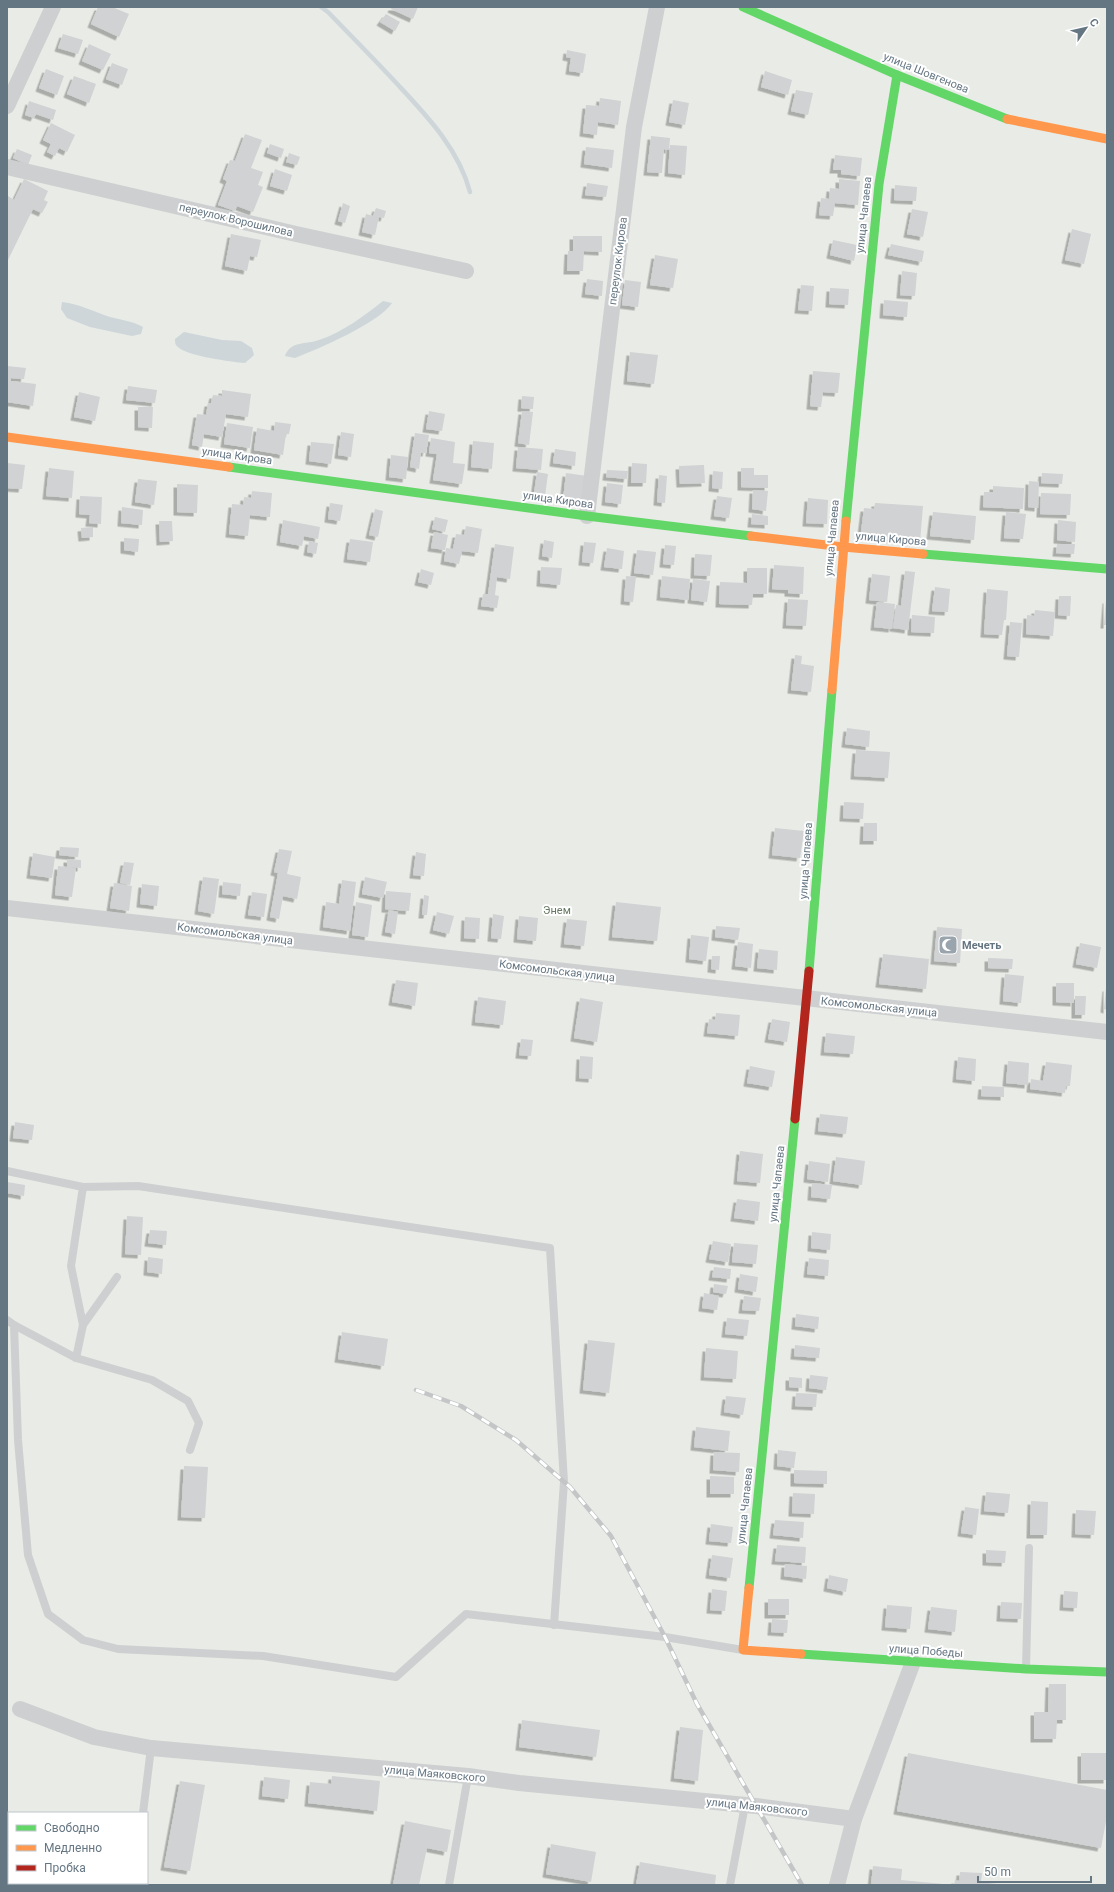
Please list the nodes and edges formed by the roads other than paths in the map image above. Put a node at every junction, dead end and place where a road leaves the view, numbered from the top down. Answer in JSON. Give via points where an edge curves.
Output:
{"nodes":[{"id":1,"x":52,"y":7,"type":"edge"},
{"id":2,"x":657,"y":7,"type":"edge"},
{"id":3,"x":743,"y":7,"type":"edge"},
{"id":4,"x":897,"y":75,"type":"junction"},
{"id":5,"x":7,"y":106,"type":"edge"},
{"id":6,"x":1107,"y":139,"type":"edge"},
{"id":7,"x":7,"y":167,"type":"edge"},
{"id":8,"x":466,"y":270,"type":"dead end"},
{"id":9,"x":7,"y":437,"type":"edge"},
{"id":10,"x":587,"y":516,"type":"junction"},
{"id":11,"x":843,"y":548,"type":"junction"},
{"id":12,"x":1107,"y":569,"type":"edge"},
{"id":13,"x":7,"y":908,"type":"edge"},
{"id":14,"x":807,"y":999,"type":"junction"},
{"id":15,"x":1107,"y":1032,"type":"edge"},
{"id":16,"x":7,"y":1171,"type":"edge"},
{"id":17,"x":84,"y":1187,"type":"junction"},
{"id":18,"x":118,"y":1277,"type":"dead end"},
{"id":19,"x":7,"y":1320,"type":"edge"},
{"id":20,"x":14,"y":1325,"type":"junction"},
{"id":21,"x":83,"y":1325,"type":"junction"},
{"id":22,"x":76,"y":1358,"type":"junction"},
{"id":23,"x":190,"y":1450,"type":"dead end"},
{"id":24,"x":1029,"y":1548,"type":"dead end"},
{"id":25,"x":554,"y":1625,"type":"junction"},
{"id":26,"x":743,"y":1650,"type":"junction"},
{"id":27,"x":913,"y":1662,"type":"junction"},
{"id":28,"x":1026,"y":1669,"type":"junction"},
{"id":29,"x":1107,"y":1672,"type":"edge"},
{"id":30,"x":20,"y":1709,"type":"dead end"},
{"id":31,"x":151,"y":1748,"type":"junction"},
{"id":32,"x":468,"y":1776,"type":"junction"},
{"id":33,"x":745,"y":1805,"type":"junction"},
{"id":34,"x":143,"y":1812,"type":"edge"},
{"id":35,"x":854,"y":1819,"type":"junction"},
{"id":36,"x":449,"y":1885,"type":"edge"},
{"id":37,"x":730,"y":1885,"type":"edge"},
{"id":38,"x":837,"y":1885,"type":"edge"}],
"edges":[{"from":1,"to":5,"type":"street"},
{"from":2,"to":10,"type":"street","name":"переулок Кирова","via":[[634,127]]},
{"from":3,"to":4,"type":"street","name":"улица Шовгенова"},
{"from":4,"to":6,"type":"street","name":"улица Шовгенова","via":[[1012,121]]},
{"from":4,"to":11,"type":"street","name":"улица Чапаева","via":[[879,184]]},
{"from":7,"to":8,"type":"street","name":"переулок Ворошилова"},
{"from":9,"to":10,"type":"street","name":"улица Кирова"},
{"from":10,"to":11,"type":"street","name":"улица Кирова"},
{"from":11,"to":12,"type":"street","name":"улица Кирова"},
{"from":11,"to":14,"type":"street","name":"улица Чапаева"},
{"from":13,"to":14,"type":"street","name":"Комсомольская улица"},
{"from":14,"to":15,"type":"street","name":"Комсомольская улица"},
{"from":14,"to":26,"type":"street","name":"улица Чапаева"},
{"from":16,"to":17,"type":"lane"},
{"from":17,"to":21,"type":"lane","via":[[71,1266]]},
{"from":17,"to":25,"type":"lane","via":[[138,1186],[550,1248],[564,1482]]},
{"from":18,"to":21,"type":"lane"},
{"from":19,"to":20,"type":"lane"},
{"from":20,"to":22,"type":"lane"},
{"from":20,"to":25,"type":"lane","via":[[18,1440],[28,1555],[48,1614],[83,1640],[118,1649],[263,1656],[396,1677],[466,1614]]},
{"from":21,"to":22,"type":"lane"},
{"from":22,"to":23,"type":"lane","via":[[152,1380],[188,1401],[199,1423]]},
{"from":24,"to":28,"type":"lane"},
{"from":25,"to":26,"type":"lane","via":[[664,1637]]},
{"from":26,"to":27,"type":"street","name":"улица Победы"},
{"from":27,"to":28,"type":"street","name":"улица Победы"},
{"from":27,"to":35,"type":"street"},
{"from":28,"to":29,"type":"street","name":"улица Победы"},
{"from":30,"to":31,"type":"street","name":"улица Маяковского","via":[[94,1737]]},
{"from":31,"to":32,"type":"street","name":"улица Маяковского"},
{"from":31,"to":34,"type":"lane"},
{"from":32,"to":33,"type":"street","name":"улица Маяковского"},
{"from":32,"to":36,"type":"lane"},
{"from":33,"to":35,"type":"street","name":"улица Маяковского"},
{"from":33,"to":37,"type":"lane"},
{"from":35,"to":38,"type":"street"}]}
